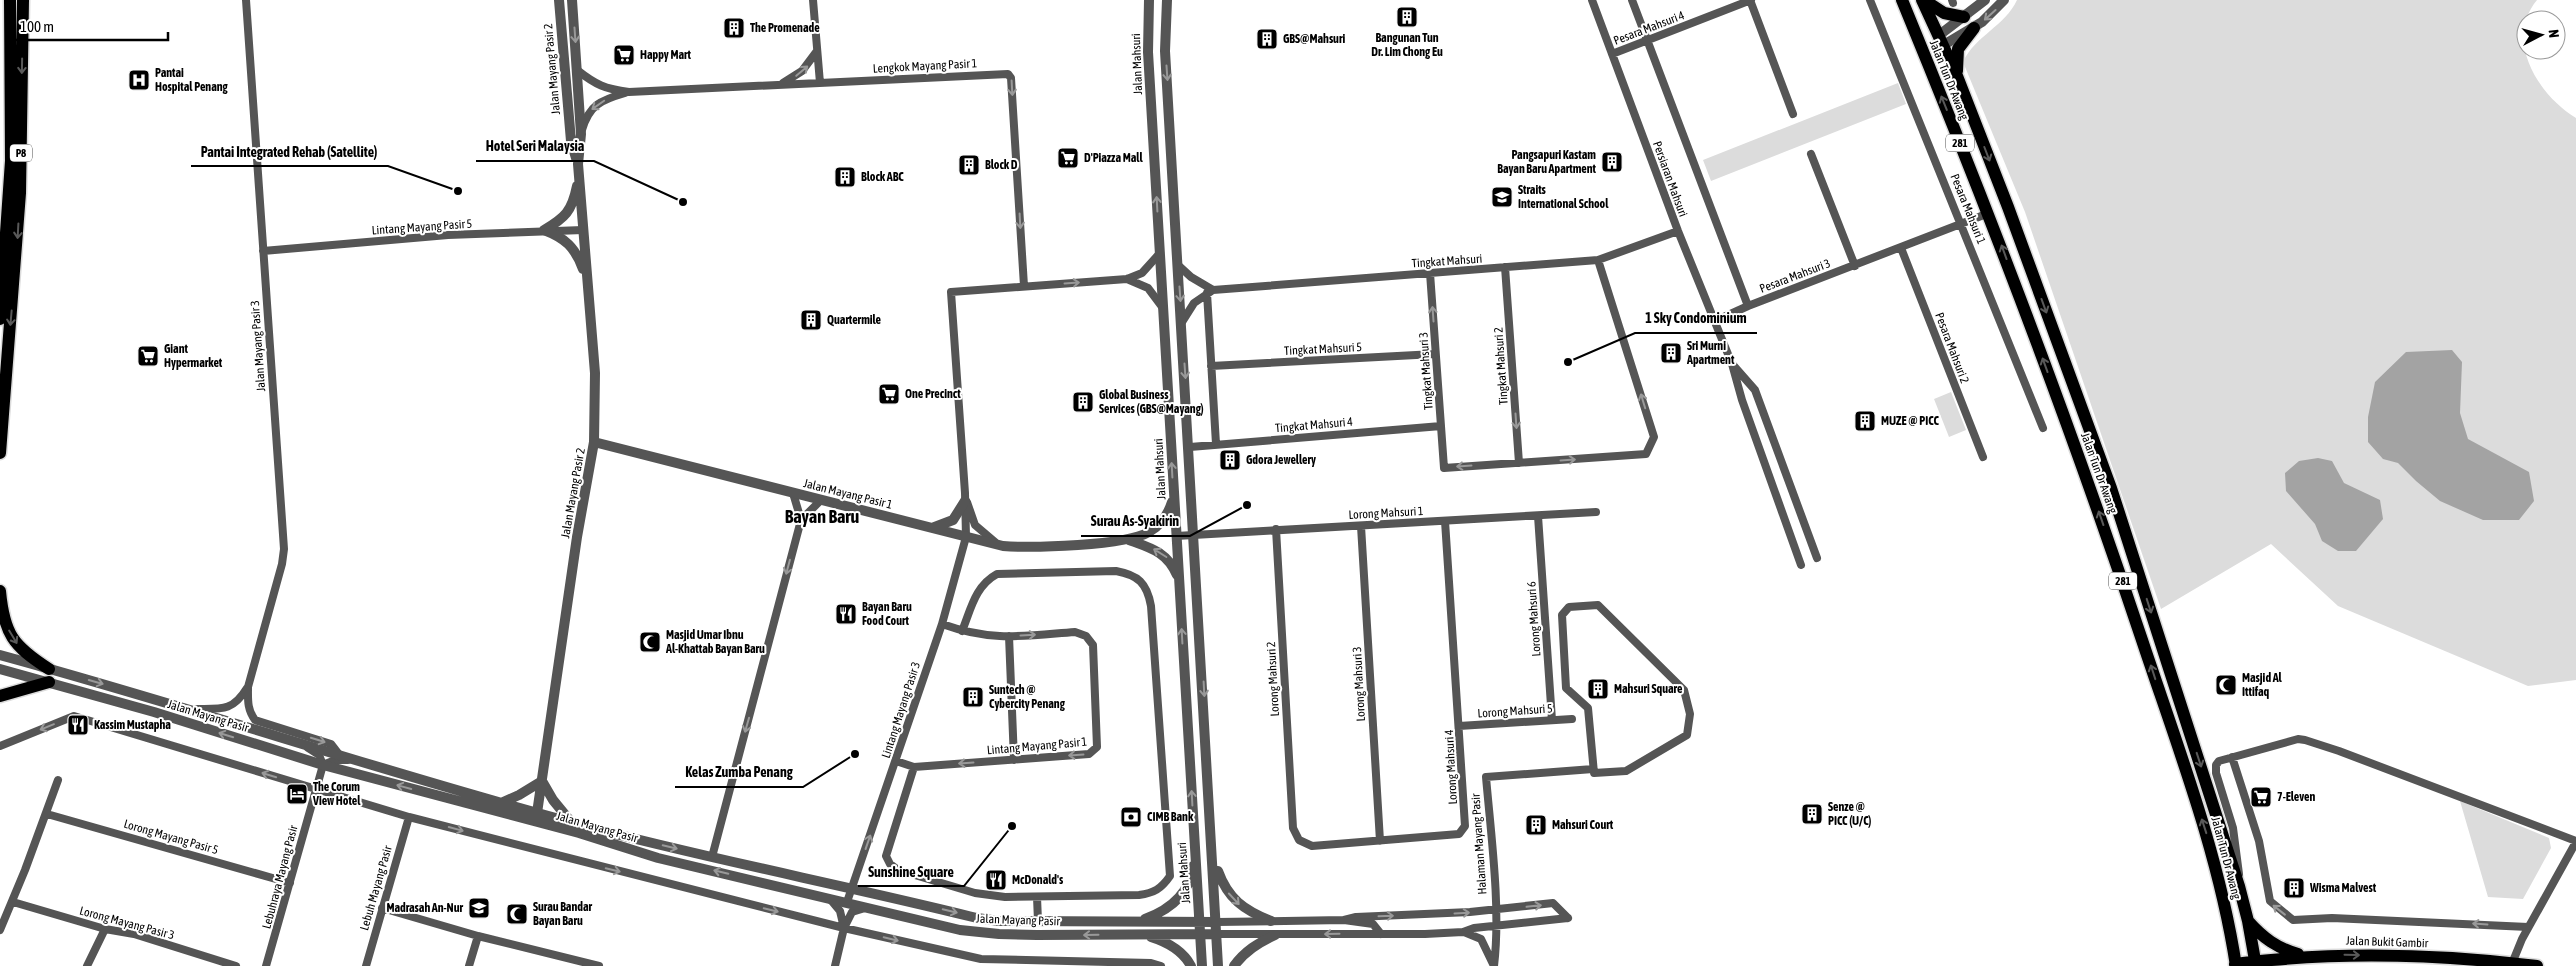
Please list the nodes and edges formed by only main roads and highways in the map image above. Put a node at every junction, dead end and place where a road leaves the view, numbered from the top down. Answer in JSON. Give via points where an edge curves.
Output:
{"nodes":[{"id":1,"x":10,"y":0,"type":"edge"},
{"id":2,"x":1902,"y":0,"type":"edge"},
{"id":3,"x":1923,"y":0,"type":"edge"},
{"id":4,"x":24,"y":2,"type":"edge"},
{"id":5,"x":1964,"y":17,"type":"road end"},
{"id":6,"x":1974,"y":28,"type":"road end"},
{"id":7,"x":1914,"y":29,"type":"junction"},
{"id":8,"x":1937,"y":43,"type":"junction"},
{"id":9,"x":1932,"y":73,"type":"junction"},
{"id":10,"x":1957,"y":76,"type":"junction"},
{"id":11,"x":0,"y":319,"type":"edge"},
{"id":12,"x":0,"y":453,"type":"edge"},
{"id":13,"x":0,"y":591,"type":"edge"},
{"id":14,"x":49,"y":668,"type":"road end"},
{"id":15,"x":49,"y":682,"type":"road end"},
{"id":16,"x":0,"y":696,"type":"edge"},
{"id":17,"x":2248,"y":921,"type":"junction"},
{"id":18,"x":2303,"y":956,"type":"junction"},
{"id":19,"x":2255,"y":964,"type":"edge"},
{"id":20,"x":2236,"y":965,"type":"edge"},
{"id":21,"x":2521,"y":965,"type":"edge"}],
"edges":[{"from":1,"to":11,"type":"main road","number":"P8","via":[[11,161]]},
{"from":2,"to":7,"type":"main road","name":"Jalan Tun Dr Awang","number":"281"},
{"from":3,"to":5,"type":"main road","via":[[1944,13]]},
{"from":3,"to":8,"type":"main road","name":"Jalan Tun Dr Awang","number":"281"},
{"from":4,"to":12,"type":"main road","number":"P8","one_way":true,"via":[[20,193]]},
{"from":6,"to":10,"type":"main road","via":[[1956,53]]},
{"from":7,"to":8,"type":"main road"},
{"from":7,"to":9,"type":"main road","name":"Jalan Tun Dr Awang","number":"281"},
{"from":8,"to":9,"type":"main road"},
{"from":8,"to":10,"type":"main road","name":"Jalan Tun Dr Awang","number":"281"},
{"from":20,"to":9,"type":"main road","name":"Jalan Tun Dr Awang","number":"281","one_way":true,"via":[[2218,873],[2110,545],[1989,213]]},
{"from":10,"to":17,"type":"main road","name":"Jalan Tun Dr Awang","number":"281","one_way":true,"via":[[2111,488]]},
{"from":13,"to":14,"type":"main road","one_way":true,"via":[[6,626],[14,641],[24,653]]},
{"from":15,"to":16,"type":"main road"},
{"from":17,"to":18,"type":"main road","via":[[2267,941]]},
{"from":17,"to":19,"type":"main road","name":"Jalan Tun Dr Awang","number":"281"},
{"from":18,"to":19,"type":"main road","name":"Jalan Bukit Gambir"},
{"from":18,"to":21,"type":"main road","name":"Jalan Bukit Gambir","one_way":true,"via":[[2351,954],[2475,958]]},
{"from":19,"to":20,"type":"main road","name":"Jalan Bukit Gambir"}]}
